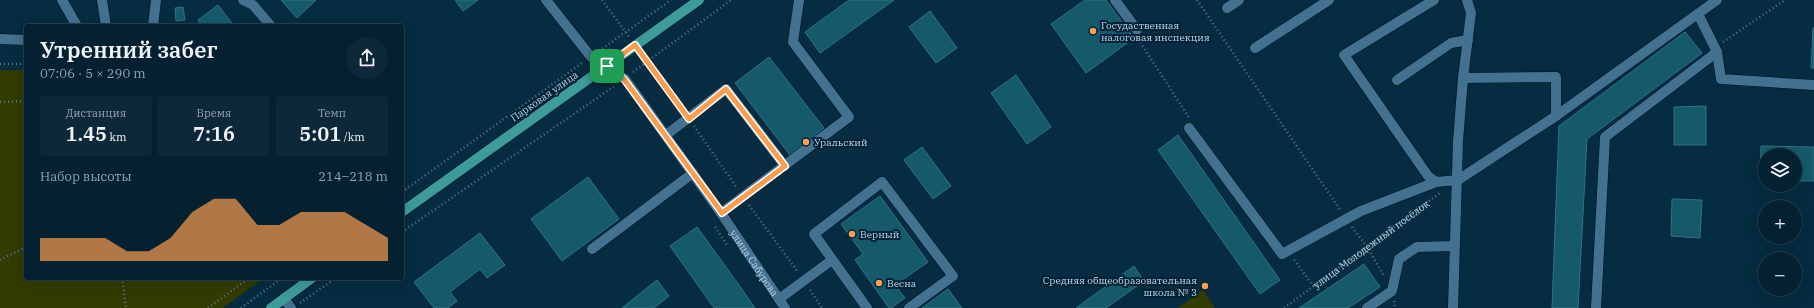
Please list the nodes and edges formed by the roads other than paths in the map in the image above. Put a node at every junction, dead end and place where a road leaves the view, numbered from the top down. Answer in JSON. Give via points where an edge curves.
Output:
{"nodes":[{"id":1,"x":62,"y":0,"type":"edge"},
{"id":2,"x":102,"y":0,"type":"edge"},
{"id":3,"x":156,"y":0,"type":"edge"},
{"id":4,"x":243,"y":0,"type":"edge"},
{"id":5,"x":546,"y":0,"type":"edge"},
{"id":6,"x":699,"y":0,"type":"edge"},
{"id":7,"x":799,"y":0,"type":"edge"},
{"id":8,"x":1115,"y":0,"type":"edge"},
{"id":9,"x":1239,"y":0,"type":"edge"},
{"id":10,"x":1329,"y":0,"type":"edge"},
{"id":11,"x":1434,"y":0,"type":"edge"},
{"id":12,"x":1468,"y":0,"type":"edge"},
{"id":13,"x":1717,"y":0,"type":"edge"},
{"id":14,"x":1227,"y":8,"type":"dead end"},
{"id":15,"x":1698,"y":14,"type":"junction"},
{"id":16,"x":76,"y":24,"type":"edge"},
{"id":17,"x":106,"y":24,"type":"edge"},
{"id":18,"x":153,"y":24,"type":"edge"},
{"id":19,"x":269,"y":24,"type":"edge"},
{"id":20,"x":1137,"y":30,"type":"dead end"},
{"id":21,"x":0,"y":39,"type":"edge"},
{"id":22,"x":24,"y":40,"type":"edge"},
{"id":23,"x":1468,"y":40,"type":"junction"},
{"id":24,"x":1255,"y":48,"type":"dead end"},
{"id":25,"x":1716,"y":50,"type":"junction"},
{"id":26,"x":607,"y":66,"type":"junction"},
{"id":27,"x":1462,"y":78,"type":"junction"},
{"id":28,"x":1397,"y":80,"type":"dead end"},
{"id":29,"x":1814,"y":85,"type":"edge"},
{"id":30,"x":1556,"y":116,"type":"junction"},
{"id":31,"x":1189,"y":128,"type":"dead end"},
{"id":32,"x":666,"y":136,"type":"junction"},
{"id":33,"x":785,"y":166,"type":"junction"},
{"id":34,"x":693,"y":173,"type":"junction"},
{"id":35,"x":1458,"y":180,"type":"junction"},
{"id":36,"x":1436,"y":182,"type":"junction"},
{"id":37,"x":404,"y":211,"type":"edge"},
{"id":38,"x":722,"y":213,"type":"junction"},
{"id":39,"x":1454,"y":246,"type":"junction"},
{"id":40,"x":592,"y":249,"type":"dead end"},
{"id":41,"x":832,"y":260,"type":"junction"},
{"id":42,"x":309,"y":280,"type":"edge"},
{"id":43,"x":284,"y":298,"type":"junction"},
{"id":44,"x":779,"y":299,"type":"junction"},
{"id":45,"x":295,"y":306,"type":"edge"},
{"id":46,"x":271,"y":308,"type":"edge"},
{"id":47,"x":785,"y":308,"type":"edge"},
{"id":48,"x":867,"y":308,"type":"edge"},
{"id":49,"x":909,"y":308,"type":"edge"},
{"id":50,"x":1367,"y":308,"type":"edge"},
{"id":51,"x":1453,"y":308,"type":"edge"},
{"id":52,"x":1596,"y":308,"type":"edge"}],
"edges":[{"from":1,"to":16,"type":"street"},
{"from":2,"to":17,"type":"street"},
{"from":3,"to":18,"type":"street"},
{"from":4,"to":19,"type":"street","via":[[253,5]]},
{"from":5,"to":26,"type":"street","name":"улица Сабурова","via":[[591,57]]},
{"from":6,"to":26,"type":"main road","name":"Парковая улица"},
{"from":7,"to":33,"type":"street","via":[[793,42],[849,117]]},
{"from":8,"to":20,"type":"street"},
{"from":9,"to":14,"type":"street"},
{"from":10,"to":24,"type":"street"},
{"from":11,"to":36,"type":"street","via":[[1344,55],[1428,176]]},
{"from":12,"to":23,"type":"street","via":[[1471,13]]},
{"from":13,"to":15,"type":"street"},
{"from":15,"to":25,"type":"street"},
{"from":15,"to":30,"type":"street"},
{"from":21,"to":22,"type":"street"},
{"from":23,"to":27,"type":"street"},
{"from":23,"to":28,"type":"street","via":[[1451,43]]},
{"from":25,"to":29,"type":"street","via":[[1721,80]]},
{"from":25,"to":52,"type":"street","via":[[1605,137]]},
{"from":26,"to":32,"type":"street","name":"улица Сабурова","via":[[624,79]]},
{"from":26,"to":37,"type":"main road","name":"Парковая улица"},
{"from":27,"to":30,"type":"street","via":[[1556,77]]},
{"from":27,"to":35,"type":"street"},
{"from":30,"to":35,"type":"street"},
{"from":31,"to":36,"type":"street","via":[[1282,254],[1346,219]]},
{"from":32,"to":33,"type":"street","via":[[726,89]]},
{"from":32,"to":34,"type":"street","name":"улица Сабурова"},
{"from":33,"to":38,"type":"street"},
{"from":34,"to":38,"type":"street","name":"улица Сабурова"},
{"from":34,"to":40,"type":"street"},
{"from":35,"to":36,"type":"street"},
{"from":35,"to":39,"type":"street"},
{"from":38,"to":44,"type":"street","name":"улица Сабурова"},
{"from":39,"to":50,"type":"street","via":[[1417,247],[1398,259],[1392,291]]},
{"from":39,"to":51,"type":"street"},
{"from":41,"to":44,"type":"street"},
{"from":41,"to":48,"type":"street"},
{"from":41,"to":49,"type":"street","via":[[814,234],[882,182],[953,276]]},
{"from":42,"to":43,"type":"main road"},
{"from":43,"to":45,"type":"street"},
{"from":43,"to":46,"type":"main road"},
{"from":44,"to":47,"type":"street","name":"улица Сабурова"}]}
